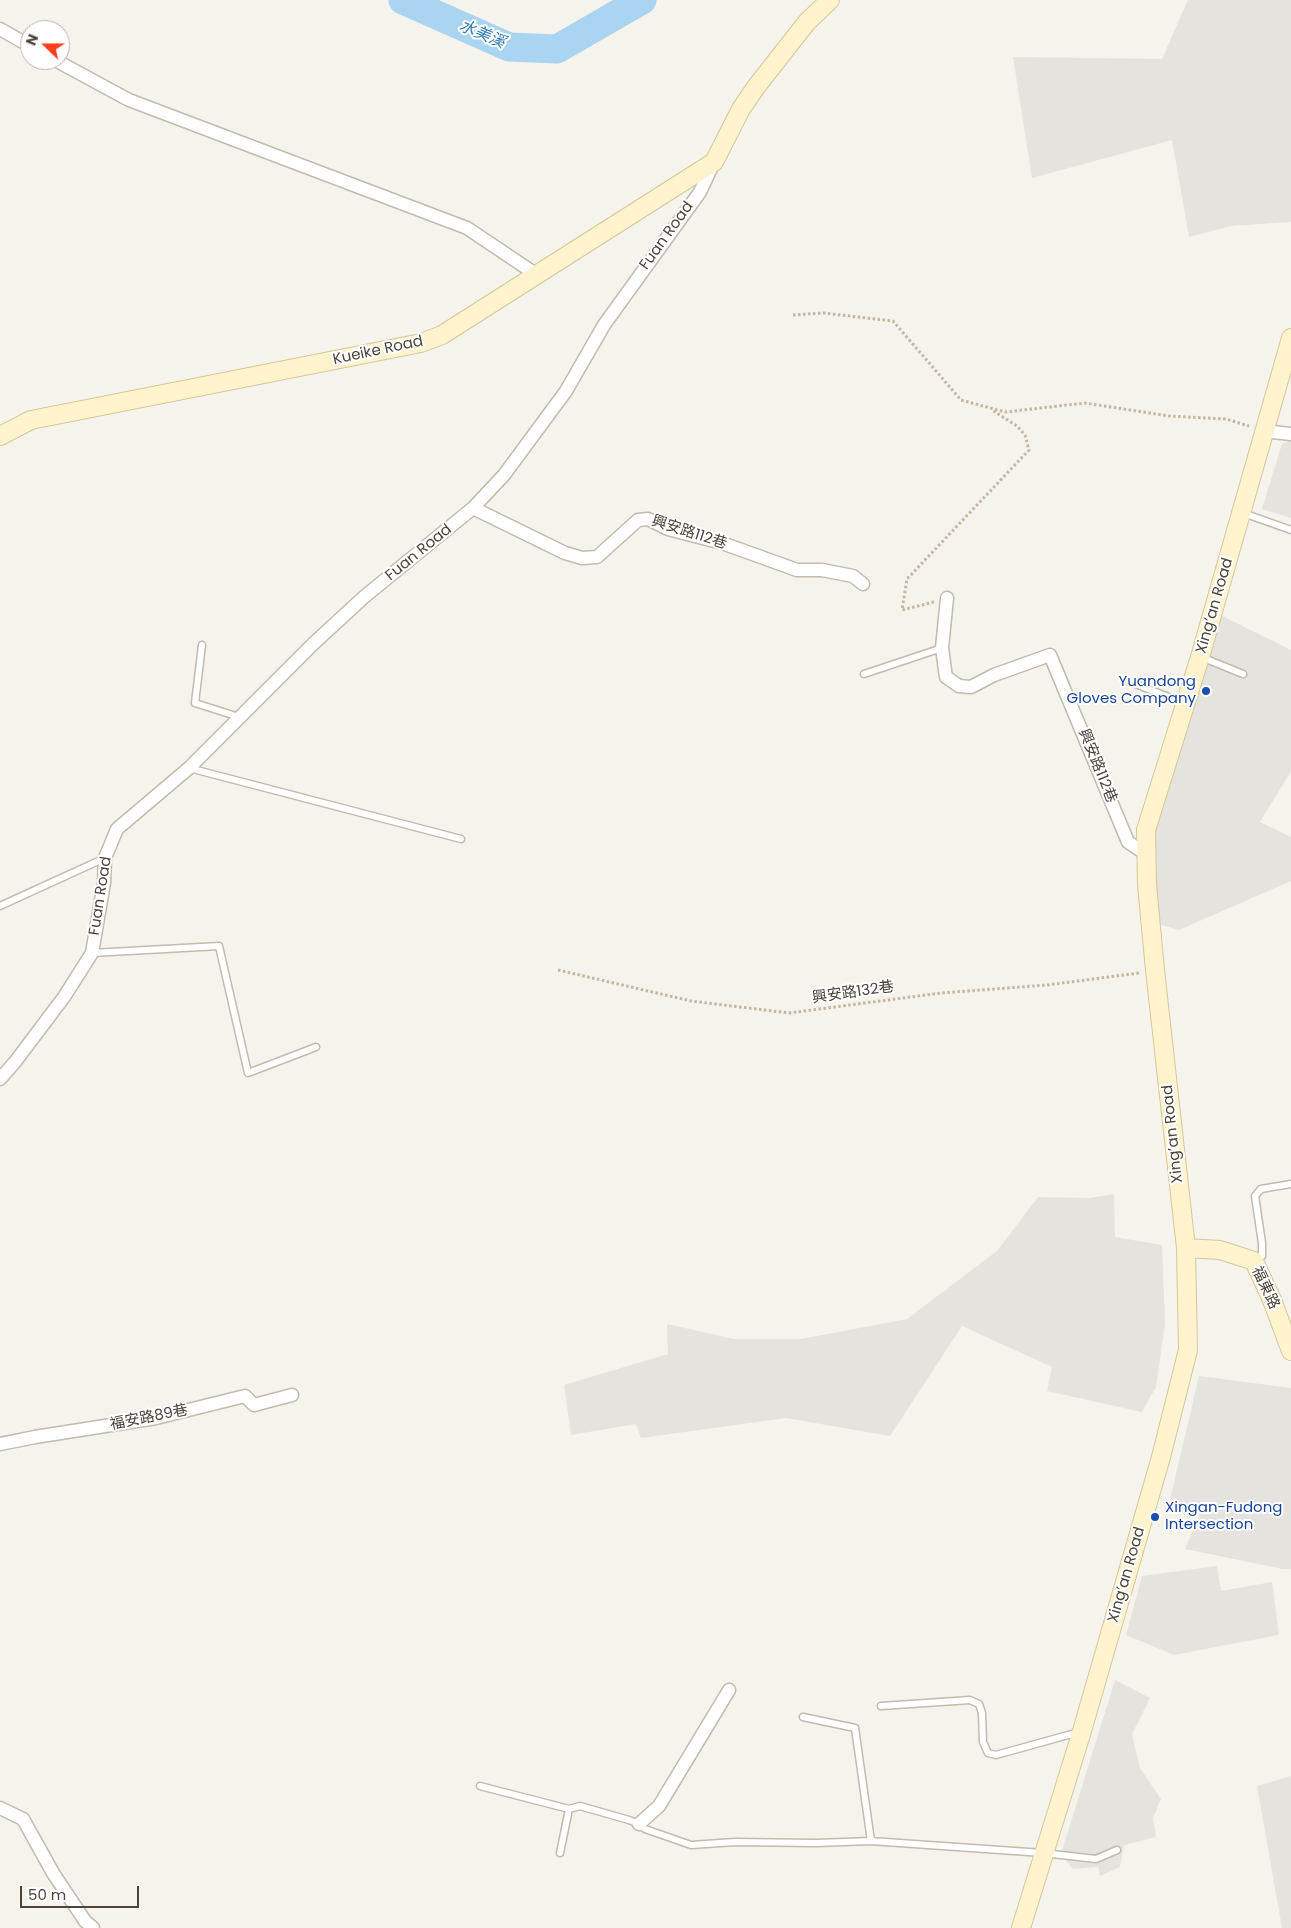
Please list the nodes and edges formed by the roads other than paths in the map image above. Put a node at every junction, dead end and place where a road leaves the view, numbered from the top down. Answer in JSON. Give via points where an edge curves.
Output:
{"nodes":[{"id":1,"x":830,"y":0,"type":"edge"},
{"id":2,"x":0,"y":29,"type":"edge"},
{"id":3,"x":20,"y":40,"type":"edge"},
{"id":4,"x":70,"y":68,"type":"edge"},
{"id":5,"x":714,"y":162,"type":"junction"},
{"id":6,"x":537,"y":275,"type":"junction"},
{"id":7,"x":1291,"y":338,"type":"edge"},
{"id":8,"x":1263,"y":430,"type":"junction"},
{"id":9,"x":1291,"y":434,"type":"edge"},
{"id":10,"x":0,"y":436,"type":"edge"},
{"id":11,"x":473,"y":508,"type":"junction"},
{"id":12,"x":1242,"y":512,"type":"junction"},
{"id":13,"x":1291,"y":530,"type":"edge"},
{"id":14,"x":863,"y":584,"type":"dead end"},
{"id":15,"x":947,"y":598,"type":"road end"},
{"id":16,"x":202,"y":645,"type":"dead end"},
{"id":17,"x":942,"y":648,"type":"junction"},
{"id":18,"x":1200,"y":657,"type":"junction"},
{"id":19,"x":864,"y":674,"type":"dead end"},
{"id":20,"x":1243,"y":674,"type":"dead end"},
{"id":21,"x":1128,"y":681,"type":"dead end"},
{"id":22,"x":1185,"y":703,"type":"junction"},
{"id":23,"x":239,"y":717,"type":"junction"},
{"id":24,"x":189,"y":768,"type":"junction"},
{"id":25,"x":460,"y":839,"type":"dead end"},
{"id":26,"x":1146,"y":854,"type":"junction"},
{"id":27,"x":105,"y":858,"type":"junction"},
{"id":28,"x":0,"y":906,"type":"edge"},
{"id":29,"x":92,"y":953,"type":"junction"},
{"id":30,"x":316,"y":1047,"type":"dead end"},
{"id":31,"x":0,"y":1079,"type":"edge"},
{"id":32,"x":1291,"y":1184,"type":"edge"},
{"id":33,"x":1186,"y":1248,"type":"junction"},
{"id":34,"x":1254,"y":1261,"type":"junction"},
{"id":35,"x":1291,"y":1351,"type":"edge"},
{"id":36,"x":292,"y":1395,"type":"dead end"},
{"id":37,"x":0,"y":1444,"type":"edge"},
{"id":38,"x":729,"y":1690,"type":"dead end"},
{"id":39,"x":881,"y":1706,"type":"dead end"},
{"id":40,"x":803,"y":1717,"type":"dead end"},
{"id":41,"x":1082,"y":1731,"type":"junction"},
{"id":42,"x":480,"y":1786,"type":"dead end"},
{"id":43,"x":0,"y":1808,"type":"edge"},
{"id":44,"x":569,"y":1808,"type":"junction"},
{"id":45,"x":639,"y":1824,"type":"junction"},
{"id":46,"x":871,"y":1840,"type":"junction"},
{"id":47,"x":1117,"y":1850,"type":"dead end"},
{"id":48,"x":560,"y":1853,"type":"dead end"},
{"id":49,"x":1043,"y":1853,"type":"junction"},
{"id":50,"x":93,"y":1928,"type":"edge"},
{"id":51,"x":1021,"y":1928,"type":"edge"}],
"edges":[{"from":1,"to":5,"type":"street","name":"Fuan Road","via":[[807,22],[756,87]]},
{"from":2,"to":3,"type":"street"},
{"from":4,"to":6,"type":"street","via":[[129,100],[467,228]]},
{"from":5,"to":6,"type":"street","name":"Kueike Road"},
{"from":5,"to":11,"type":"street","name":"Fuan Road","via":[[700,192],[604,325],[566,391],[504,475]]},
{"from":6,"to":10,"type":"street","name":"Kueike Road","via":[[442,335],[421,343],[31,420]]},
{"from":7,"to":8,"type":"street","name":"Xing’an Road"},
{"from":8,"to":9,"type":"street"},
{"from":8,"to":12,"type":"street","name":"Xing’an Road"},
{"from":11,"to":14,"type":"street","name":"興安路112巷","via":[[565,554],[582,558],[597,557],[638,520],[648,519],[668,529],[722,543],[797,570],[822,570],[853,576]]},
{"from":11,"to":23,"type":"street","name":"Fuan Road","via":[[364,597]]},
{"from":12,"to":13,"type":"lane"},
{"from":12,"to":18,"type":"street","name":"Xing’an Road"},
{"from":15,"to":17,"type":"street","name":"興安路112巷"},
{"from":16,"to":23,"type":"lane","via":[[195,703]]},
{"from":17,"to":19,"type":"lane"},
{"from":17,"to":26,"type":"street","name":"興安路112巷","via":[[946,677],[959,686],[971,687],[1050,655],[1128,842]]},
{"from":18,"to":20,"type":"lane"},
{"from":18,"to":22,"type":"street","name":"Xing’an Road"},
{"from":21,"to":22,"type":"lane"},
{"from":22,"to":26,"type":"street","name":"Xing’an Road","via":[[1146,830]]},
{"from":23,"to":24,"type":"street","name":"Fuan Road"},
{"from":24,"to":25,"type":"lane"},
{"from":24,"to":27,"type":"street","name":"Fuan Road","via":[[116,828]]},
{"from":26,"to":33,"type":"street","name":"Xing’an Road","via":[[1155,970]]},
{"from":27,"to":28,"type":"lane"},
{"from":27,"to":29,"type":"street","name":"Fuan Road"},
{"from":29,"to":30,"type":"lane","via":[[219,946],[248,1073]]},
{"from":29,"to":31,"type":"street","name":"Fuan Road","via":[[64,997]]},
{"from":32,"to":34,"type":"lane","via":[[1262,1188],[1255,1196],[1262,1256]]},
{"from":33,"to":34,"type":"street","name":"福東路","via":[[1220,1250]]},
{"from":33,"to":41,"type":"street","name":"Xing’an Road","via":[[1188,1350],[1161,1457]]},
{"from":34,"to":35,"type":"street","name":"福東路"},
{"from":36,"to":37,"type":"street","name":"福安路89巷","via":[[254,1406],[244,1396],[156,1418]]},
{"from":38,"to":45,"type":"street","via":[[660,1806]]},
{"from":39,"to":41,"type":"lane","via":[[970,1700],[979,1704],[983,1742],[988,1753],[996,1755]]},
{"from":40,"to":46,"type":"lane","via":[[855,1728]]},
{"from":41,"to":49,"type":"street","name":"Xing’an Road"},
{"from":42,"to":44,"type":"lane"},
{"from":43,"to":50,"type":"street","via":[[23,1819],[53,1873],[85,1922]]},
{"from":44,"to":45,"type":"lane","via":[[580,1806]]},
{"from":44,"to":48,"type":"lane"},
{"from":45,"to":46,"type":"lane","via":[[691,1845]]},
{"from":46,"to":49,"type":"lane"},
{"from":47,"to":49,"type":"lane","via":[[1096,1860]]},
{"from":49,"to":51,"type":"street","name":"Xing’an Road"}]}
